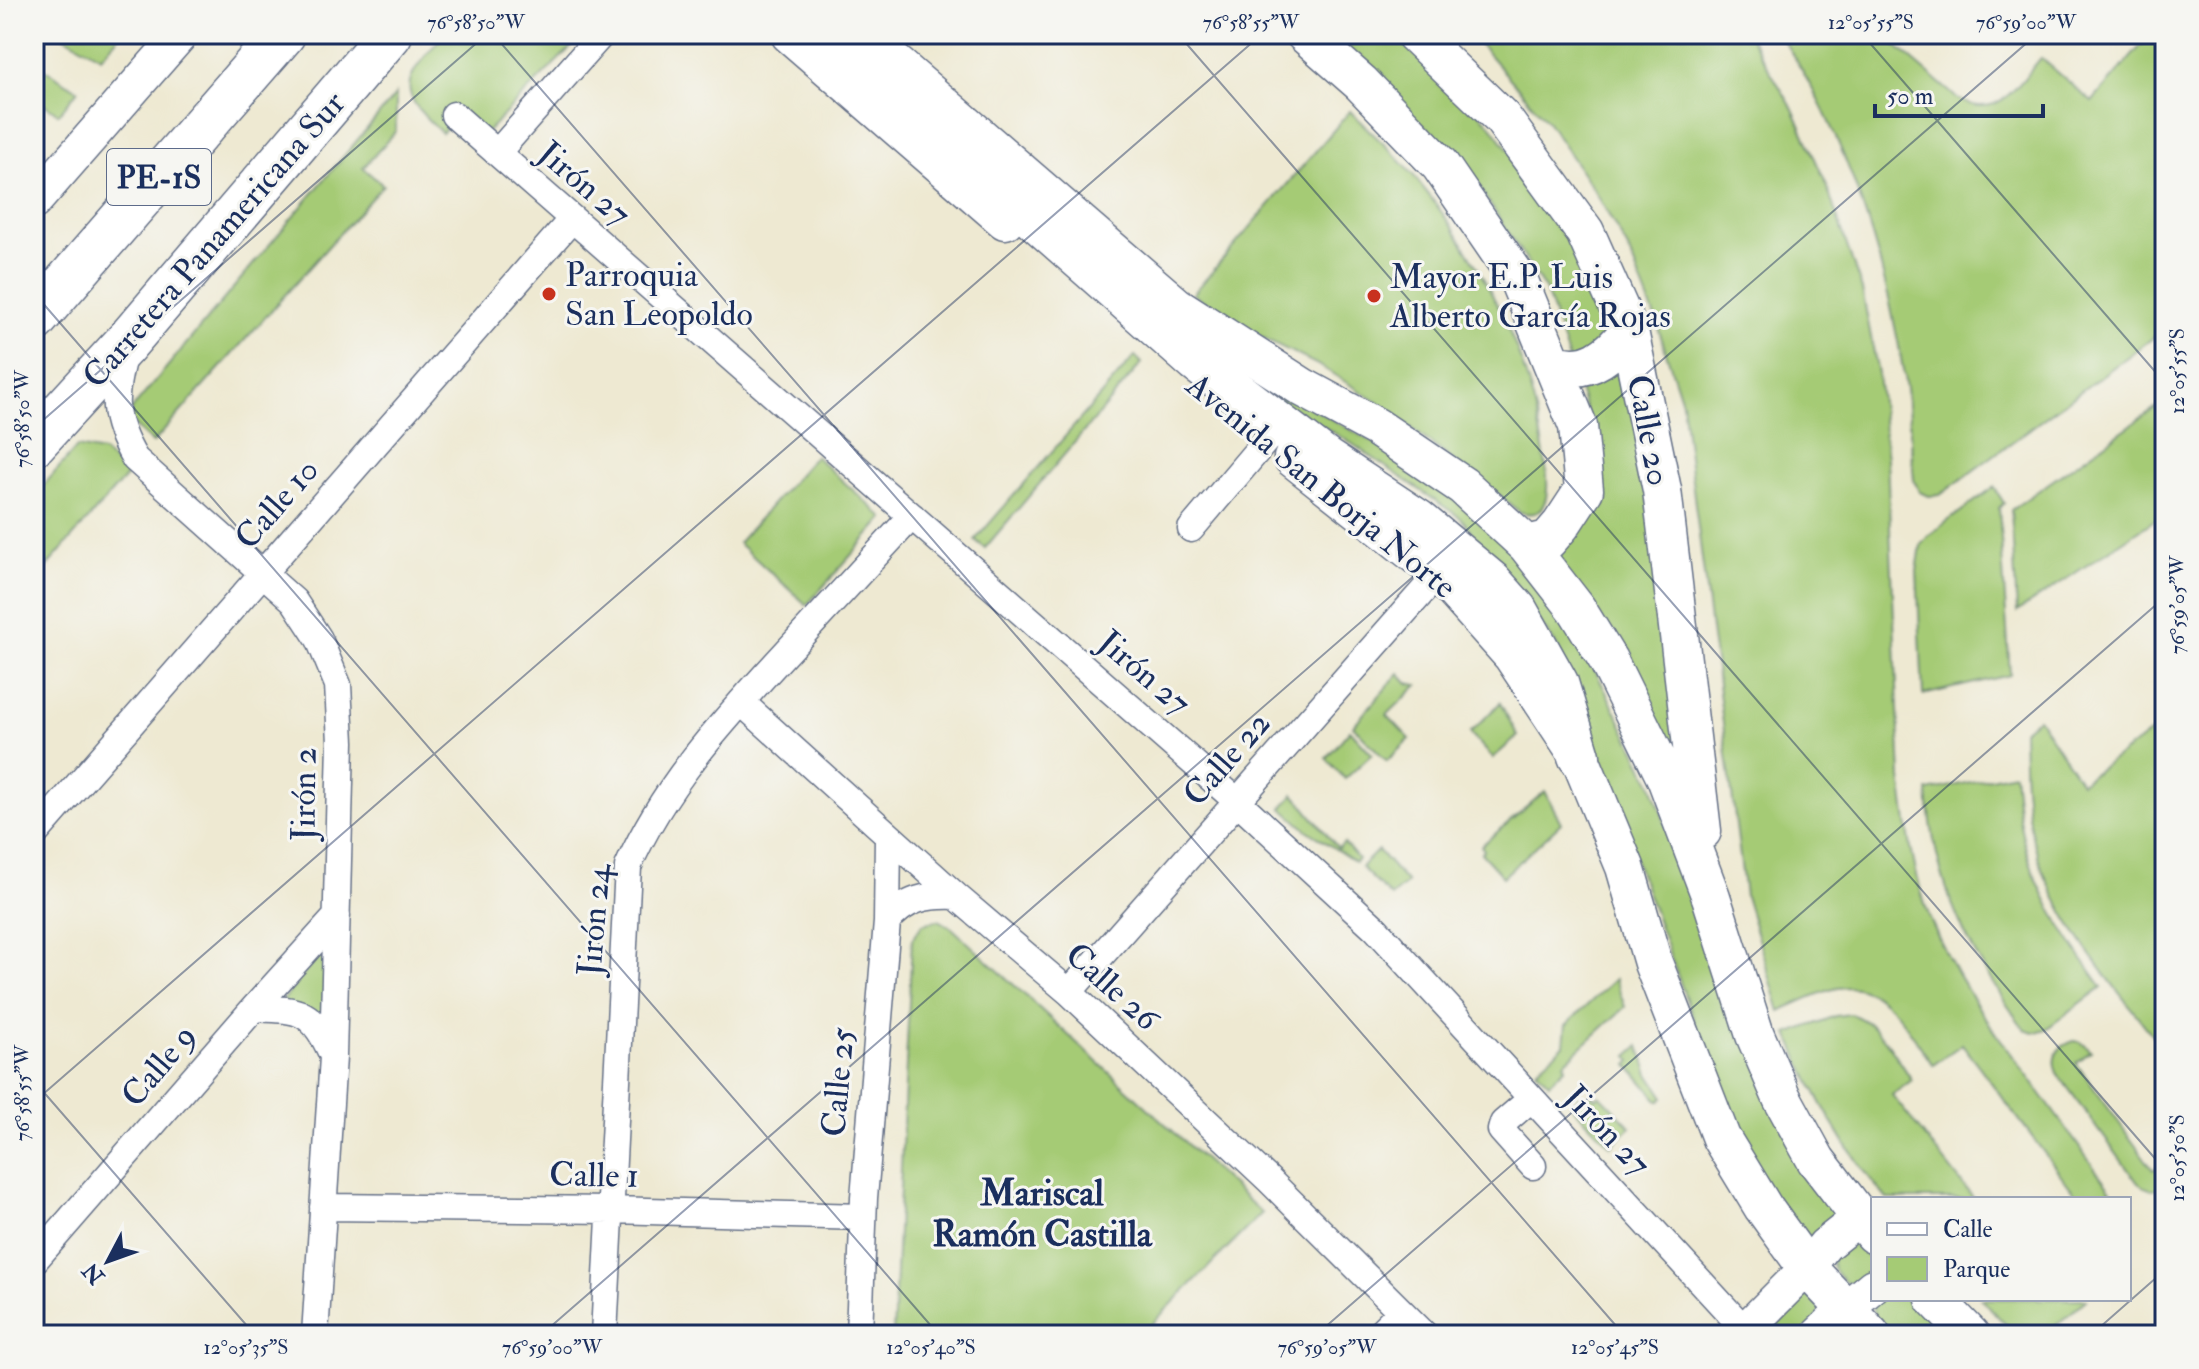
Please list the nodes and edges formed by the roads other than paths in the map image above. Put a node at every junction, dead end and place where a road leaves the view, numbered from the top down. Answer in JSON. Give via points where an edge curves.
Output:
{"nodes":[{"id":1,"x":181,"y":34,"type":"edge"},
{"id":2,"x":283,"y":34,"type":"edge"},
{"id":3,"x":390,"y":34,"type":"edge"},
{"id":4,"x":602,"y":34,"type":"edge"},
{"id":5,"x":861,"y":34,"type":"edge"},
{"id":6,"x":1305,"y":34,"type":"edge"},
{"id":7,"x":1415,"y":34,"type":"edge"},
{"id":8,"x":811,"y":38,"type":"edge"},
{"id":9,"x":454,"y":115,"type":"dead end"},
{"id":10,"x":497,"y":153,"type":"junction"},
{"id":11,"x":34,"y":202,"type":"edge"},
{"id":12,"x":572,"y":219,"type":"junction"},
{"id":13,"x":34,"y":320,"type":"edge"},
{"id":14,"x":1629,"y":331,"type":"junction"},
{"id":15,"x":126,"y":343,"type":"junction"},
{"id":16,"x":1553,"y":363,"type":"junction"},
{"id":17,"x":1268,"y":438,"type":"junction"},
{"id":18,"x":34,"y":443,"type":"edge"},
{"id":19,"x":912,"y":516,"type":"junction"},
{"id":20,"x":1191,"y":529,"type":"dead end"},
{"id":21,"x":1527,"y":545,"type":"junction"},
{"id":22,"x":1439,"y":573,"type":"junction"},
{"id":23,"x":262,"y":574,"type":"junction"},
{"id":24,"x":741,"y":702,"type":"junction"},
{"id":25,"x":1579,"y":756,"type":"junction"},
{"id":26,"x":1237,"y":801,"type":"junction"},
{"id":27,"x":34,"y":835,"type":"edge"},
{"id":28,"x":888,"y":836,"type":"junction"},
{"id":29,"x":956,"y":896,"type":"junction"},
{"id":30,"x":1711,"y":897,"type":"junction"},
{"id":31,"x":337,"y":916,"type":"junction"},
{"id":32,"x":887,"y":922,"type":"junction"},
{"id":33,"x":1069,"y":992,"type":"junction"},
{"id":34,"x":254,"y":1008,"type":"junction"},
{"id":35,"x":333,"y":1057,"type":"junction"},
{"id":36,"x":1531,"y":1099,"type":"junction"},
{"id":37,"x":1533,"y":1166,"type":"dead end"},
{"id":38,"x":323,"y":1207,"type":"junction"},
{"id":39,"x":612,"y":1210,"type":"junction"},
{"id":40,"x":863,"y":1217,"type":"junction"},
{"id":41,"x":1866,"y":1226,"type":"edge"},
{"id":42,"x":34,"y":1261,"type":"edge"},
{"id":43,"x":1802,"y":1273,"type":"junction"},
{"id":44,"x":1937,"y":1301,"type":"edge"},
{"id":45,"x":1863,"y":1310,"type":"edge"},
{"id":46,"x":1401,"y":1311,"type":"junction"},
{"id":47,"x":1742,"y":1332,"type":"edge"},
{"id":48,"x":315,"y":1335,"type":"edge"},
{"id":49,"x":604,"y":1335,"type":"edge"},
{"id":50,"x":859,"y":1335,"type":"edge"},
{"id":51,"x":1377,"y":1335,"type":"edge"},
{"id":52,"x":1425,"y":1335,"type":"edge"},
{"id":53,"x":1818,"y":1335,"type":"edge"},
{"id":54,"x":1970,"y":1335,"type":"edge"}],
"edges":[{"from":1,"to":11,"type":"street"},
{"from":2,"to":13,"type":"highway","number":"PE-1S"},
{"from":3,"to":15,"type":"highway","name":"Carretera Panamericana Sur","number":"PE-1S"},
{"from":4,"to":10,"type":"street"},
{"from":5,"to":21,"type":"main road","name":"Avenida San Borja Norte","via":[[1176,306],[1463,486]]},
{"from":6,"to":16,"type":"main road","name":"Calle 20","via":[[1440,165],[1518,279]]},
{"from":7,"to":14,"type":"main road","name":"Calle 20","via":[[1502,118],[1585,232]]},
{"from":8,"to":17,"type":"main road","name":"Avenida San Borja Norte","via":[[1145,341]]},
{"from":8,"to":25,"type":"main road","via":[[1196,361],[1326,460],[1418,521],[1491,582],[1516,610],[1557,683]]},
{"from":9,"to":10,"type":"street","name":"Jirón 27"},
{"from":10,"to":12,"type":"street","name":"Jirón 27"},
{"from":12,"to":19,"type":"street","name":"Jirón 27"},
{"from":12,"to":23,"type":"street","name":"Calle 10"},
{"from":14,"to":16,"type":"main road","via":[[1596,363],[1565,368]]},
{"from":14,"to":30,"type":"main road","name":"Calle 20","via":[[1662,490]]},
{"from":15,"to":18,"type":"highway","name":"Carretera Panamericana Sur","number":"PE-1S"},
{"from":15,"to":23,"type":"street","name":"Jirón 2","via":[[114,404],[121,437],[141,467]]},
{"from":16,"to":21,"type":"main road","name":"Calle 20","via":[[1578,426],[1584,490],[1548,540]]},
{"from":17,"to":20,"type":"street"},
{"from":17,"to":22,"type":"main road","name":"Avenida San Borja Norte"},
{"from":19,"to":24,"type":"street","name":"Jirón 24"},
{"from":19,"to":26,"type":"street","name":"Jirón 27"},
{"from":21,"to":30,"type":"main road","name":"Avenida San Borja Norte","via":[[1608,660],[1666,778]]},
{"from":22,"to":25,"type":"main road","name":"Avenida San Borja Norte","via":[[1512,655]]},
{"from":22,"to":26,"type":"street","name":"Calle 22"},
{"from":23,"to":27,"type":"street","name":"Calle 10"},
{"from":23,"to":31,"type":"street","name":"Jirón 2","via":[[294,601],[319,639],[338,685]]},
{"from":24,"to":28,"type":"street","name":"Calle 26"},
{"from":24,"to":39,"type":"street","name":"Jirón 24","via":[[669,791],[628,867]]},
{"from":25,"to":43,"type":"main road","name":"Avenida San Borja Norte","via":[[1625,867],[1653,963],[1721,1138]]},
{"from":26,"to":33,"type":"street","name":"Calle 22"},
{"from":26,"to":36,"type":"street","name":"Jirón 27","via":[[1375,928]]},
{"from":28,"to":29,"type":"street","name":"Calle 26"},
{"from":28,"to":32,"type":"street","name":"Calle 25"},
{"from":29,"to":32,"type":"street","via":[[912,900]]},
{"from":29,"to":33,"type":"street","name":"Calle 26"},
{"from":30,"to":41,"type":"main road","name":"Avenida San Borja Norte","via":[[1755,1035],[1782,1098],[1816,1160]]},
{"from":31,"to":34,"type":"street","name":"Calle 9"},
{"from":31,"to":35,"type":"street","name":"Jirón 2"},
{"from":32,"to":40,"type":"street","name":"Calle 25"},
{"from":33,"to":46,"type":"street","name":"Calle 26"},
{"from":34,"to":35,"type":"street","via":[[306,1016],[321,1029]]},
{"from":34,"to":42,"type":"street","name":"Calle 9"},
{"from":35,"to":38,"type":"street","name":"Jirón 2"},
{"from":36,"to":37,"type":"street","via":[[1501,1130]]},
{"from":36,"to":47,"type":"street","name":"Jirón 27"},
{"from":38,"to":39,"type":"street","name":"Calle 1"},
{"from":38,"to":48,"type":"street","name":"Jirón 2"},
{"from":39,"to":40,"type":"street","name":"Calle 1"},
{"from":39,"to":49,"type":"street","name":"Jirón 24"},
{"from":40,"to":50,"type":"street","name":"Calle 25"},
{"from":41,"to":43,"type":"street","via":[[1825,1245]]},
{"from":43,"to":45,"type":"main road","name":"Avenida San Borja Norte"},
{"from":43,"to":47,"type":"street"},
{"from":44,"to":54,"type":"main road"},
{"from":45,"to":53,"type":"street"},
{"from":46,"to":51,"type":"street"},
{"from":46,"to":52,"type":"street","name":"Calle 26"}]}
